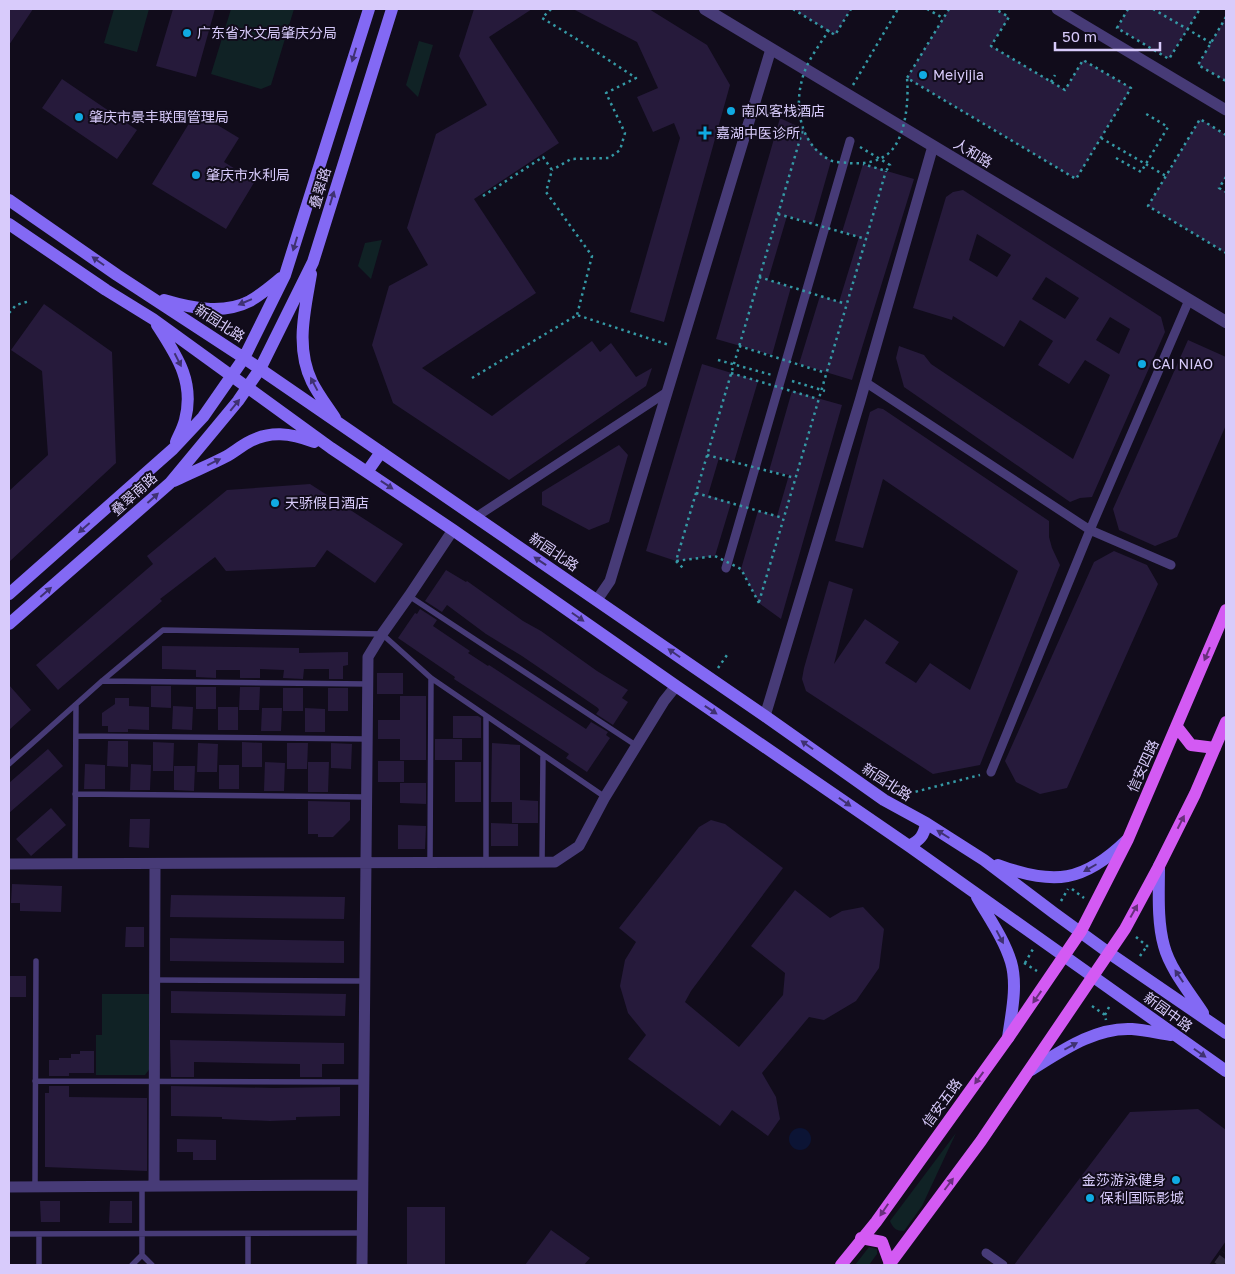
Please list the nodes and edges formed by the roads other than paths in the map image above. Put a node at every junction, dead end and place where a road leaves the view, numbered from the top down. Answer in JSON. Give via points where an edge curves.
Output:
{"nodes":[{"id":1,"x":369,"y":9,"type":"edge"},
{"id":2,"x":392,"y":9,"type":"edge"},
{"id":3,"x":705,"y":9,"type":"edge"},
{"id":4,"x":1056,"y":9,"type":"edge"},
{"id":5,"x":771,"y":49,"type":"junction"},
{"id":6,"x":1226,"y":110,"type":"edge"},
{"id":7,"x":850,"y":140,"type":"road end"},
{"id":8,"x":933,"y":146,"type":"junction"},
{"id":9,"x":9,"y":200,"type":"edge"},
{"id":10,"x":306,"y":210,"type":"junction"},
{"id":11,"x":326,"y":217,"type":"junction"},
{"id":12,"x":9,"y":224,"type":"edge"},
{"id":13,"x":313,"y":262,"type":"junction"},
{"id":14,"x":117,"y":275,"type":"junction"},
{"id":15,"x":285,"y":275,"type":"junction"},
{"id":16,"x":106,"y":290,"type":"junction"},
{"id":17,"x":153,"y":298,"type":"junction"},
{"id":18,"x":1189,"y":300,"type":"junction"},
{"id":19,"x":153,"y":318,"type":"junction"},
{"id":20,"x":1226,"y":322,"type":"edge"},
{"id":21,"x":244,"y":358,"type":"junction"},
{"id":22,"x":260,"y":369,"type":"junction"},
{"id":23,"x":233,"y":376,"type":"junction"},
{"id":24,"x":865,"y":382,"type":"junction"},
{"id":25,"x":248,"y":388,"type":"junction"},
{"id":26,"x":667,"y":392,"type":"junction"},
{"id":27,"x":340,"y":425,"type":"junction"},
{"id":28,"x":331,"y":448,"type":"junction"},
{"id":29,"x":173,"y":450,"type":"junction"},
{"id":30,"x":381,"y":452,"type":"junction"},
{"id":31,"x":154,"y":466,"type":"junction"},
{"id":32,"x":367,"y":472,"type":"junction"},
{"id":33,"x":170,"y":483,"type":"junction"},
{"id":34,"x":476,"y":517,"type":"junction"},
{"id":35,"x":453,"y":530,"type":"junction"},
{"id":36,"x":1090,"y":530,"type":"junction"},
{"id":37,"x":1171,"y":564,"type":"dead end"},
{"id":38,"x":726,"y":568,"type":"dead end"},
{"id":39,"x":9,"y":594,"type":"edge"},
{"id":40,"x":410,"y":596,"type":"junction"},
{"id":41,"x":597,"y":600,"type":"junction"},
{"id":42,"x":1226,"y":610,"type":"edge"},
{"id":43,"x":9,"y":624,"type":"edge"},
{"id":44,"x":382,"y":634,"type":"junction"},
{"id":45,"x":432,"y":678,"type":"junction"},
{"id":46,"x":102,"y":681,"type":"junction"},
{"id":47,"x":368,"y":684,"type":"junction"},
{"id":48,"x":676,"y":686,"type":"junction"},
{"id":49,"x":76,"y":705,"type":"junction"},
{"id":50,"x":486,"y":716,"type":"junction"},
{"id":51,"x":765,"y":716,"type":"junction"},
{"id":52,"x":1226,"y":722,"type":"edge"},
{"id":53,"x":1177,"y":727,"type":"junction"},
{"id":54,"x":76,"y":736,"type":"junction"},
{"id":55,"x":367,"y":739,"type":"junction"},
{"id":56,"x":637,"y":746,"type":"junction"},
{"id":57,"x":1215,"y":748,"type":"junction"},
{"id":58,"x":543,"y":755,"type":"junction"},
{"id":59,"x":9,"y":764,"type":"edge"},
{"id":60,"x":991,"y":772,"type":"road end"},
{"id":61,"x":75,"y":794,"type":"junction"},
{"id":62,"x":366,"y":797,"type":"junction"},
{"id":63,"x":605,"y":797,"type":"junction"},
{"id":64,"x":926,"y":823,"type":"junction"},
{"id":65,"x":1128,"y":838,"type":"junction"},
{"id":66,"x":909,"y":846,"type":"junction"},
{"id":67,"x":984,"y":860,"type":"junction"},
{"id":68,"x":542,"y":862,"type":"junction"},
{"id":69,"x":430,"y":863,"type":"junction"},
{"id":70,"x":486,"y":863,"type":"junction"},
{"id":71,"x":9,"y":864,"type":"edge"},
{"id":72,"x":75,"y":864,"type":"junction"},
{"id":73,"x":155,"y":864,"type":"junction"},
{"id":74,"x":366,"y":864,"type":"junction"},
{"id":75,"x":1159,"y":866,"type":"junction"},
{"id":76,"x":976,"y":895,"type":"junction"},
{"id":77,"x":1080,"y":932,"type":"junction"},
{"id":78,"x":1108,"y":953,"type":"junction"},
{"id":79,"x":1065,"y":957,"type":"junction"},
{"id":80,"x":36,"y":961,"type":"dead end"},
{"id":81,"x":1093,"y":975,"type":"junction"},
{"id":82,"x":154,"y":980,"type":"junction"},
{"id":83,"x":364,"y":981,"type":"junction"},
{"id":84,"x":1205,"y":1017,"type":"junction"},
{"id":85,"x":1226,"y":1033,"type":"edge"},
{"id":86,"x":1173,"y":1035,"type":"junction"},
{"id":87,"x":1008,"y":1038,"type":"junction"},
{"id":88,"x":1226,"y":1071,"type":"edge"},
{"id":89,"x":1029,"y":1072,"type":"junction"},
{"id":90,"x":36,"y":1081,"type":"junction"},
{"id":91,"x":154,"y":1081,"type":"junction"},
{"id":92,"x":363,"y":1082,"type":"junction"},
{"id":93,"x":362,"y":1185,"type":"junction"},
{"id":94,"x":154,"y":1186,"type":"junction"},
{"id":95,"x":9,"y":1187,"type":"edge"},
{"id":96,"x":36,"y":1187,"type":"junction"},
{"id":97,"x":142,"y":1187,"type":"junction"},
{"id":98,"x":142,"y":1233,"type":"junction"},
{"id":99,"x":362,"y":1233,"type":"junction"},
{"id":100,"x":9,"y":1234,"type":"edge"},
{"id":101,"x":39,"y":1234,"type":"junction"},
{"id":102,"x":248,"y":1234,"type":"junction"},
{"id":103,"x":862,"y":1238,"type":"junction"},
{"id":104,"x":986,"y":1253,"type":"dead end"},
{"id":105,"x":142,"y":1255,"type":"junction"},
{"id":106,"x":39,"y":1265,"type":"edge"},
{"id":107,"x":132,"y":1265,"type":"edge"},
{"id":108,"x":152,"y":1265,"type":"edge"},
{"id":109,"x":248,"y":1265,"type":"edge"},
{"id":110,"x":362,"y":1265,"type":"edge"},
{"id":111,"x":842,"y":1265,"type":"edge"},
{"id":112,"x":889,"y":1265,"type":"edge"},
{"id":113,"x":1003,"y":1265,"type":"edge"}],
"edges":[{"from":1,"to":10,"type":"main road","name":"叠翠路","one_way":true},
{"from":11,"to":2,"type":"main road","name":"叠翠路","one_way":true},
{"from":3,"to":5,"type":"street","name":"人和路"},
{"from":4,"to":6,"type":"street"},
{"from":5,"to":8,"type":"street","name":"人和路"},
{"from":5,"to":26,"type":"street"},
{"from":7,"to":38,"type":"street"},
{"from":8,"to":18,"type":"street","name":"人和路"},
{"from":8,"to":24,"type":"street"},
{"from":14,"to":9,"type":"main road","name":"新园北路","one_way":true},
{"from":10,"to":11,"type":"main road"},
{"from":10,"to":15,"type":"main road","name":"叠翠路","one_way":true},
{"from":11,"to":13,"type":"main road","name":"叠翠路"},
{"from":12,"to":16,"type":"main road"},
{"from":13,"to":22,"type":"main road","name":"叠翠路"},
{"from":27,"to":13,"type":"main road","one_way":true,"via":[[312,382],[304,362],[302,337]]},
{"from":14,"to":16,"type":"main road"},
{"from":14,"to":17,"type":"main road","name":"新园北路"},
{"from":15,"to":17,"type":"main road","one_way":true,"via":[[262,294],[233,307],[202,309]]},
{"from":15,"to":21,"type":"main road","name":"叠翠路"},
{"from":16,"to":19,"type":"main road"},
{"from":17,"to":21,"type":"main road","name":"新园北路"},
{"from":18,"to":20,"type":"street","name":"人和路"},
{"from":18,"to":36,"type":"street"},
{"from":19,"to":23,"type":"main road"},
{"from":19,"to":29,"type":"main road","one_way":true,"via":[[181,365],[188,388],[185,420]]},
{"from":21,"to":22,"type":"main road","name":"新园北路"},
{"from":21,"to":23,"type":"main road","name":"叠翠南路"},
{"from":22,"to":25,"type":"main road","name":"叠翠南路"},
{"from":22,"to":27,"type":"main road","name":"新园北路"},
{"from":23,"to":25,"type":"main road"},
{"from":23,"to":29,"type":"main road","name":"叠翠南路","via":[[203,417]]},
{"from":24,"to":36,"type":"street"},
{"from":24,"to":51,"type":"street"},
{"from":25,"to":28,"type":"main road"},
{"from":33,"to":25,"type":"main road","name":"叠翠南路","one_way":true},
{"from":26,"to":34,"type":"street"},
{"from":26,"to":41,"type":"street","via":[[610,581]]},
{"from":27,"to":30,"type":"main road","name":"新园北路"},
{"from":28,"to":32,"type":"main road"},
{"from":33,"to":28,"type":"main road","one_way":true,"via":[[262,436],[297,435]]},
{"from":29,"to":31,"type":"main road","name":"叠翠南路"},
{"from":30,"to":32,"type":"main road"},
{"from":30,"to":34,"type":"main road","name":"新园北路"},
{"from":31,"to":33,"type":"main road"},
{"from":31,"to":39,"type":"main road","name":"叠翠南路","one_way":true},
{"from":32,"to":35,"type":"main road","one_way":true},
{"from":43,"to":33,"type":"main road","name":"叠翠南路","one_way":true},
{"from":41,"to":34,"type":"main road","name":"新园北路","one_way":true},
{"from":35,"to":40,"type":"street"},
{"from":35,"to":48,"type":"main road","one_way":true},
{"from":36,"to":37,"type":"street"},
{"from":36,"to":60,"type":"street"},
{"from":40,"to":44,"type":"street"},
{"from":40,"to":56,"type":"lane"},
{"from":51,"to":41,"type":"main road","name":"新园北路","one_way":true},
{"from":42,"to":53,"type":"main road","name":"信安四路","one_way":true},
{"from":44,"to":45,"type":"lane"},
{"from":44,"to":46,"type":"lane","via":[[163,630]]},
{"from":44,"to":47,"type":"street","via":[[368,657]]},
{"from":45,"to":50,"type":"lane"},
{"from":45,"to":69,"type":"lane"},
{"from":46,"to":47,"type":"lane"},
{"from":46,"to":49,"type":"lane"},
{"from":47,"to":55,"type":"street"},
{"from":48,"to":56,"type":"street"},
{"from":48,"to":66,"type":"main road","one_way":true},
{"from":49,"to":54,"type":"lane"},
{"from":49,"to":59,"type":"lane"},
{"from":50,"to":58,"type":"lane"},
{"from":50,"to":70,"type":"lane"},
{"from":64,"to":51,"type":"main road","name":"新园北路","one_way":true,"via":[[884,800]]},
{"from":52,"to":57,"type":"main road"},
{"from":53,"to":57,"type":"main road","via":[[1191,745]]},
{"from":53,"to":65,"type":"main road","name":"信安四路"},
{"from":54,"to":55,"type":"lane"},
{"from":54,"to":61,"type":"lane"},
{"from":55,"to":62,"type":"street"},
{"from":56,"to":63,"type":"street"},
{"from":75,"to":57,"type":"main road","one_way":true},
{"from":58,"to":63,"type":"lane"},
{"from":58,"to":68,"type":"lane"},
{"from":61,"to":62,"type":"lane"},
{"from":61,"to":72,"type":"lane"},
{"from":62,"to":74,"type":"street"},
{"from":63,"to":68,"type":"street","via":[[579,846],[555,862]]},
{"from":64,"to":66,"type":"main road","via":[[920,840]]},
{"from":67,"to":64,"type":"main road","name":"新园北路","one_way":true},
{"from":65,"to":67,"type":"main road","one_way":true,"via":[[1110,856],[1083,872],[1067,877],[1048,879],[1032,876]]},
{"from":65,"to":77,"type":"main road","name":"信安四路"},
{"from":66,"to":76,"type":"main road"},
{"from":67,"to":77,"type":"main road","name":"新园北路"},
{"from":68,"to":70,"type":"street"},
{"from":69,"to":70,"type":"street"},
{"from":69,"to":74,"type":"street"},
{"from":71,"to":72,"type":"street"},
{"from":72,"to":73,"type":"street"},
{"from":73,"to":74,"type":"street"},
{"from":73,"to":82,"type":"street"},
{"from":74,"to":83,"type":"street"},
{"from":78,"to":75,"type":"main road","one_way":true,"via":[[1125,929]]},
{"from":84,"to":75,"type":"main road","one_way":true,"via":[[1164,947],[1160,925]]},
{"from":76,"to":79,"type":"main road"},
{"from":76,"to":87,"type":"main road","one_way":true,"via":[[1011,963],[1013,1003]]},
{"from":77,"to":78,"type":"main road","name":"新园中路"},
{"from":77,"to":79,"type":"main road","name":"信安四路"},
{"from":78,"to":81,"type":"main road"},
{"from":78,"to":84,"type":"main road","name":"新园中路"},
{"from":79,"to":81,"type":"main road","name":"新园中路"},
{"from":79,"to":87,"type":"main road","name":"信安五路","one_way":true},
{"from":80,"to":90,"type":"lane"},
{"from":81,"to":86,"type":"main road","name":"新园中路"},
{"from":81,"to":89,"type":"main road"},
{"from":82,"to":83,"type":"lane"},
{"from":82,"to":91,"type":"street"},
{"from":83,"to":92,"type":"street"},
{"from":84,"to":85,"type":"main road","name":"新园中路"},
{"from":86,"to":88,"type":"main road","name":"新园中路","one_way":true},
{"from":89,"to":86,"type":"main road","one_way":true,"via":[[1089,1037],[1130,1029]]},
{"from":87,"to":103,"type":"main road","name":"信安五路","one_way":true},
{"from":112,"to":89,"type":"main road","one_way":true},
{"from":90,"to":91,"type":"lane"},
{"from":90,"to":96,"type":"lane"},
{"from":91,"to":92,"type":"lane"},
{"from":91,"to":94,"type":"street"},
{"from":92,"to":93,"type":"street"},
{"from":93,"to":94,"type":"street"},
{"from":93,"to":99,"type":"street"},
{"from":94,"to":97,"type":"street"},
{"from":95,"to":96,"type":"street"},
{"from":96,"to":97,"type":"street"},
{"from":97,"to":98,"type":"lane"},
{"from":98,"to":101,"type":"lane"},
{"from":98,"to":102,"type":"lane"},
{"from":98,"to":105,"type":"lane"},
{"from":99,"to":102,"type":"lane"},
{"from":99,"to":110,"type":"street"},
{"from":100,"to":101,"type":"lane"},
{"from":101,"to":106,"type":"lane"},
{"from":102,"to":109,"type":"lane"},
{"from":103,"to":111,"type":"main road","name":"信安五路"},
{"from":103,"to":112,"type":"main road","via":[[882,1242]]},
{"from":104,"to":113,"type":"street"},
{"from":105,"to":107,"type":"lane"},
{"from":105,"to":108,"type":"lane"}]}
